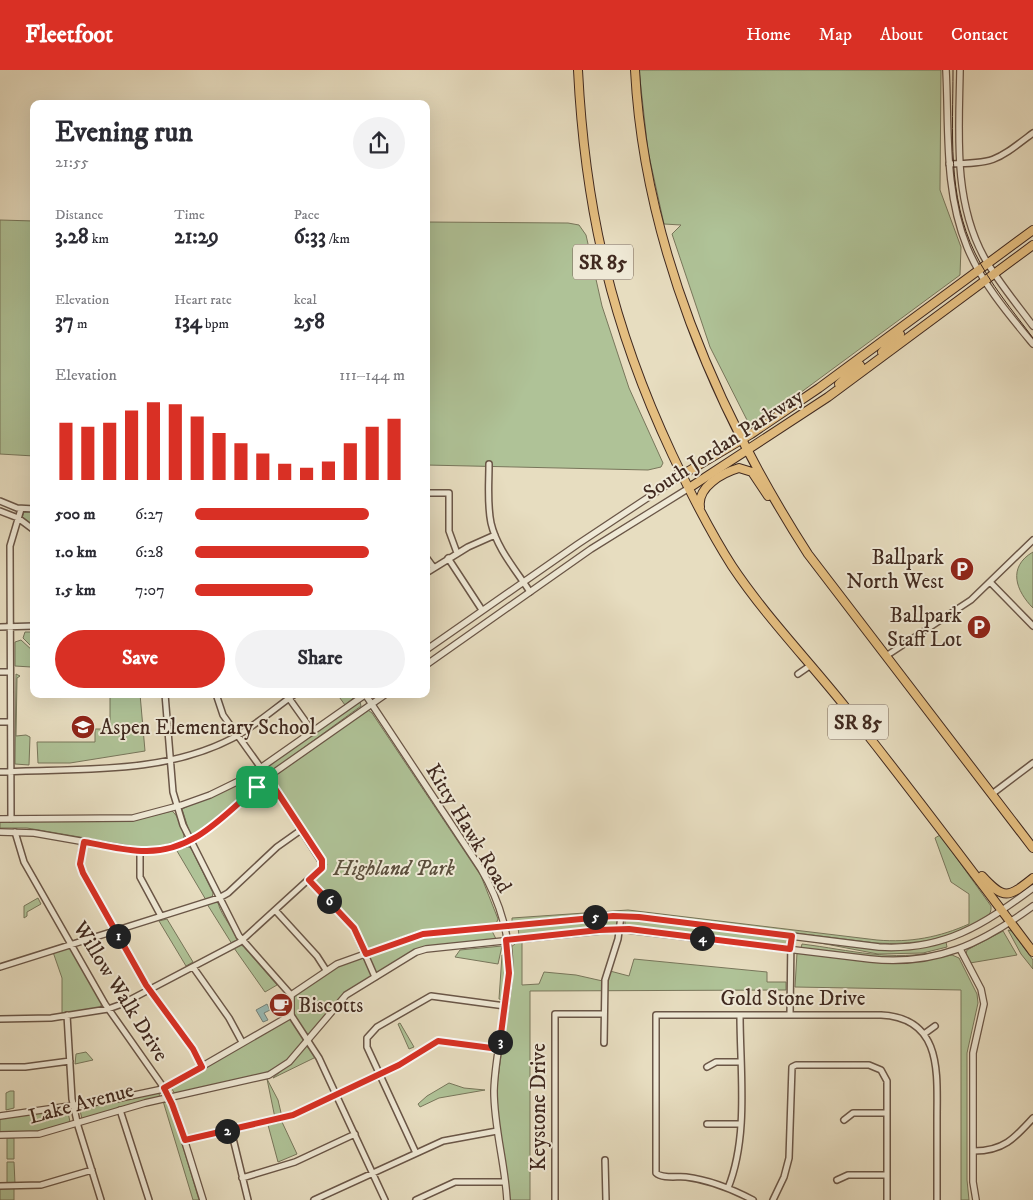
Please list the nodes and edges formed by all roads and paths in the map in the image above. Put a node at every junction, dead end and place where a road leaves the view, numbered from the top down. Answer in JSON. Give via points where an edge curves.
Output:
{"nodes":[{"id":1,"x":578,"y":70,"type":"edge"},
{"id":2,"x":635,"y":70,"type":"edge"},
{"id":3,"x":946,"y":70,"type":"edge"},
{"id":4,"x":960,"y":70,"type":"edge"},
{"id":5,"x":1033,"y":133,"type":"edge"},
{"id":6,"x":949,"y":164,"type":"junction"},
{"id":7,"x":960,"y":164,"type":"junction"},
{"id":8,"x":1033,"y":230,"type":"edge"},
{"id":9,"x":1033,"y":245,"type":"edge"},
{"id":10,"x":988,"y":263,"type":"junction"},
{"id":11,"x":979,"y":271,"type":"junction"},
{"id":12,"x":995,"y":273,"type":"junction"},
{"id":13,"x":986,"y":280,"type":"junction"},
{"id":14,"x":1033,"y":326,"type":"edge"},
{"id":15,"x":1033,"y":345,"type":"edge"},
{"id":16,"x":1028,"y":349,"type":"dead end"},
{"id":17,"x":871,"y":358,"type":"junction"},
{"id":18,"x":742,"y":438,"type":"junction"},
{"id":19,"x":749,"y":450,"type":"junction"},
{"id":20,"x":490,"y":464,"type":"dead end"},
{"id":21,"x":682,"y":476,"type":"junction"},
{"id":22,"x":689,"y":488,"type":"junction"},
{"id":23,"x":430,"y":493,"type":"edge"},
{"id":24,"x":0,"y":501,"type":"edge"},
{"id":25,"x":778,"y":507,"type":"junction"},
{"id":26,"x":21,"y":509,"type":"junction"},
{"id":27,"x":30,"y":509,"type":"edge"},
{"id":28,"x":0,"y":511,"type":"edge"},
{"id":29,"x":18,"y":518,"type":"junction"},
{"id":30,"x":704,"y":518,"type":"junction"},
{"id":31,"x":30,"y":527,"type":"edge"},
{"id":32,"x":494,"y":535,"type":"junction"},
{"id":33,"x":1033,"y":540,"type":"edge"},
{"id":34,"x":457,"y":553,"type":"junction"},
{"id":35,"x":448,"y":558,"type":"junction"},
{"id":36,"x":430,"y":562,"type":"edge"},
{"id":37,"x":434,"y":568,"type":"junction"},
{"id":38,"x":430,"y":570,"type":"edge"},
{"id":39,"x":523,"y":582,"type":"junction"},
{"id":40,"x":990,"y":582,"type":"junction"},
{"id":41,"x":530,"y":592,"type":"junction"},
{"id":42,"x":482,"y":610,"type":"junction"},
{"id":43,"x":30,"y":626,"type":"edge"},
{"id":44,"x":1033,"y":626,"type":"edge"},
{"id":45,"x":0,"y":627,"type":"edge"},
{"id":46,"x":10,"y":627,"type":"junction"},
{"id":47,"x":430,"y":647,"type":"edge"},
{"id":48,"x":886,"y":656,"type":"junction"},
{"id":49,"x":430,"y":662,"type":"edge"},
{"id":50,"x":811,"y":665,"type":"junction"},
{"id":51,"x":0,"y":672,"type":"edge"},
{"id":52,"x":10,"y":672,"type":"junction"},
{"id":53,"x":798,"y":674,"type":"dead end"},
{"id":54,"x":165,"y":698,"type":"edge"},
{"id":55,"x":217,"y":698,"type":"edge"},
{"id":56,"x":284,"y":698,"type":"edge"},
{"id":57,"x":288,"y":698,"type":"edge"},
{"id":58,"x":359,"y":698,"type":"edge"},
{"id":59,"x":368,"y":698,"type":"edge"},
{"id":60,"x":380,"y":698,"type":"edge"},
{"id":61,"x":372,"y":704,"type":"junction"},
{"id":62,"x":0,"y":722,"type":"edge"},
{"id":63,"x":10,"y":722,"type":"junction"},
{"id":64,"x":312,"y":732,"type":"junction"},
{"id":65,"x":237,"y":735,"type":"junction"},
{"id":66,"x":964,"y":757,"type":"junction"},
{"id":67,"x":170,"y":761,"type":"junction"},
{"id":68,"x":1033,"y":763,"type":"edge"},
{"id":69,"x":261,"y":768,"type":"junction"},
{"id":70,"x":10,"y":771,"type":"junction"},
{"id":71,"x":0,"y":772,"type":"edge"},
{"id":72,"x":268,"y":778,"type":"junction"},
{"id":73,"x":992,"y":794,"type":"junction"},
{"id":74,"x":177,"y":806,"type":"junction"},
{"id":75,"x":0,"y":819,"type":"edge"},
{"id":76,"x":10,"y":819,"type":"junction"},
{"id":77,"x":301,"y":830,"type":"junction"},
{"id":78,"x":0,"y":832,"type":"edge"},
{"id":79,"x":15,"y":832,"type":"junction"},
{"id":80,"x":948,"y":839,"type":"junction"},
{"id":81,"x":84,"y":842,"type":"junction"},
{"id":82,"x":190,"y":842,"type":"junction"},
{"id":83,"x":1033,"y":848,"type":"edge"},
{"id":84,"x":140,"y":851,"type":"junction"},
{"id":85,"x":1033,"y":855,"type":"edge"},
{"id":86,"x":1033,"y":878,"type":"edge"},
{"id":87,"x":309,"y":880,"type":"junction"},
{"id":88,"x":1033,"y":888,"type":"edge"},
{"id":89,"x":219,"y":898,"type":"junction"},
{"id":90,"x":1033,"y":906,"type":"edge"},
{"id":91,"x":275,"y":910,"type":"junction"},
{"id":92,"x":1002,"y":911,"type":"junction"},
{"id":93,"x":161,"y":916,"type":"junction"},
{"id":94,"x":621,"y":916,"type":"junction"},
{"id":95,"x":1010,"y":922,"type":"junction"},
{"id":96,"x":504,"y":926,"type":"junction"},
{"id":97,"x":619,"y":929,"type":"junction"},
{"id":98,"x":115,"y":930,"type":"junction"},
{"id":99,"x":792,"y":936,"type":"junction"},
{"id":100,"x":242,"y":940,"type":"junction"},
{"id":101,"x":506,"y":940,"type":"junction"},
{"id":102,"x":70,"y":943,"type":"junction"},
{"id":103,"x":790,"y":949,"type":"junction"},
{"id":104,"x":960,"y":949,"type":"junction"},
{"id":105,"x":1033,"y":952,"type":"edge"},
{"id":106,"x":366,"y":954,"type":"junction"},
{"id":107,"x":0,"y":967,"type":"edge"},
{"id":108,"x":193,"y":967,"type":"junction"},
{"id":109,"x":326,"y":970,"type":"junction"},
{"id":110,"x":375,"y":976,"type":"junction"},
{"id":111,"x":150,"y":990,"type":"junction"},
{"id":112,"x":291,"y":995,"type":"junction"},
{"id":113,"x":505,"y":1006,"type":"junction"},
{"id":114,"x":108,"y":1009,"type":"junction"},
{"id":115,"x":604,"y":1014,"type":"junction"},
{"id":116,"x":67,"y":1015,"type":"junction"},
{"id":117,"x":291,"y":1015,"type":"junction"},
{"id":118,"x":740,"y":1015,"type":"junction"},
{"id":119,"x":790,"y":1015,"type":"junction"},
{"id":120,"x":0,"y":1019,"type":"edge"},
{"id":121,"x":935,"y":1026,"type":"dead end"},
{"id":122,"x":924,"y":1034,"type":"junction"},
{"id":123,"x":307,"y":1039,"type":"junction"},
{"id":124,"x":242,"y":1042,"type":"junction"},
{"id":125,"x":604,"y":1044,"type":"dead end"},
{"id":126,"x":499,"y":1049,"type":"junction"},
{"id":127,"x":70,"y":1060,"type":"junction"},
{"id":128,"x":740,"y":1062,"type":"junction"},
{"id":129,"x":0,"y":1067,"type":"edge"},
{"id":130,"x":202,"y":1067,"type":"junction"},
{"id":131,"x":707,"y":1067,"type":"dead end"},
{"id":132,"x":379,"y":1074,"type":"junction"},
{"id":133,"x":164,"y":1088,"type":"junction"},
{"id":134,"x":336,"y":1095,"type":"junction"},
{"id":135,"x":169,"y":1097,"type":"junction"},
{"id":136,"x":74,"y":1105,"type":"junction"},
{"id":137,"x":120,"y":1110,"type":"junction"},
{"id":138,"x":887,"y":1113,"type":"junction"},
{"id":139,"x":0,"y":1116,"type":"edge"},
{"id":140,"x":1033,"y":1118,"type":"edge"},
{"id":141,"x":844,"y":1120,"type":"dead end"},
{"id":142,"x":77,"y":1122,"type":"junction"},
{"id":143,"x":707,"y":1124,"type":"dead end"},
{"id":144,"x":740,"y":1124,"type":"junction"},
{"id":145,"x":231,"y":1130,"type":"junction"},
{"id":146,"x":497,"y":1131,"type":"junction"},
{"id":147,"x":355,"y":1134,"type":"junction"},
{"id":148,"x":0,"y":1135,"type":"edge"},
{"id":149,"x":185,"y":1140,"type":"junction"},
{"id":150,"x":974,"y":1151,"type":"junction"},
{"id":151,"x":416,"y":1153,"type":"junction"},
{"id":152,"x":605,"y":1160,"type":"dead end"},
{"id":153,"x":92,"y":1170,"type":"junction"},
{"id":154,"x":373,"y":1173,"type":"junction"},
{"id":155,"x":887,"y":1175,"type":"junction"},
{"id":156,"x":242,"y":1178,"type":"junction"},
{"id":157,"x":837,"y":1180,"type":"dead end"},
{"id":158,"x":505,"y":1182,"type":"junction"},
{"id":159,"x":0,"y":1186,"type":"edge"},
{"id":160,"x":728,"y":1188,"type":"junction"},
{"id":161,"x":101,"y":1200,"type":"edge"},
{"id":162,"x":149,"y":1200,"type":"edge"},
{"id":163,"x":203,"y":1200,"type":"edge"},
{"id":164,"x":248,"y":1200,"type":"edge"},
{"id":165,"x":314,"y":1200,"type":"edge"},
{"id":166,"x":386,"y":1200,"type":"edge"},
{"id":167,"x":416,"y":1200,"type":"edge"},
{"id":168,"x":507,"y":1200,"type":"edge"},
{"id":169,"x":555,"y":1200,"type":"edge"},
{"id":170,"x":606,"y":1200,"type":"edge"},
{"id":171,"x":753,"y":1200,"type":"edge"},
{"id":172,"x":773,"y":1200,"type":"edge"},
{"id":173,"x":887,"y":1200,"type":"edge"},
{"id":174,"x":937,"y":1200,"type":"edge"},
{"id":175,"x":976,"y":1200,"type":"edge"}],
"edges":[{"from":1,"to":21,"type":"main road","number":"SR 85","via":[[585,168],[604,271],[644,394]]},
{"from":2,"to":18,"type":"main road","number":"SR 85","via":[[640,125],[658,218],[694,330]]},
{"from":3,"to":6,"type":"street"},
{"from":4,"to":7,"type":"street"},
{"from":5,"to":7,"type":"street","via":[[994,161]]},
{"from":6,"to":7,"type":"street"},
{"from":6,"to":11,"type":"street","via":[[958,222]]},
{"from":7,"to":10,"type":"street","via":[[969,219]]},
{"from":8,"to":10,"type":"main road","name":"South Jordan Parkway"},
{"from":9,"to":12,"type":"main road","name":"South Jordan Parkway"},
{"from":10,"to":11,"type":"main road","name":"South Jordan Parkway"},
{"from":10,"to":12,"type":"street"},
{"from":11,"to":13,"type":"street"},
{"from":11,"to":17,"type":"main road","name":"South Jordan Parkway","via":[[913,320]]},
{"from":12,"to":13,"type":"main road","name":"South Jordan Parkway"},
{"from":12,"to":14,"type":"street"},
{"from":13,"to":15,"type":"street"},
{"from":13,"to":17,"type":"main road","name":"South Jordan Parkway"},
{"from":15,"to":16,"type":"street"},
{"from":17,"to":18,"type":"main road","name":"South Jordan Parkway"},
{"from":17,"to":19,"type":"main road","name":"South Jordan Parkway","via":[[828,397]]},
{"from":18,"to":19,"type":"main road","number":"SR 85"},
{"from":18,"to":21,"type":"main road","name":"South Jordan Parkway"},
{"from":19,"to":22,"type":"main road","name":"South Jordan Parkway"},
{"from":19,"to":25,"type":"main road","number":"SR 85"},
{"from":20,"to":32,"type":"street","via":[[490,510]]},
{"from":21,"to":22,"type":"main road","number":"SR 85"},
{"from":21,"to":39,"type":"street","name":"South Jordan Parkway"},
{"from":22,"to":30,"type":"main road","number":"SR 85"},
{"from":22,"to":41,"type":"street","name":"South Jordan Parkway","via":[[591,549]]},
{"from":23,"to":34,"type":"street","via":[[449,493],[449,530]]},
{"from":24,"to":26,"type":"street"},
{"from":25,"to":30,"type":"main road","via":[[752,472],[738,468],[703,490],[699,501]]},
{"from":25,"to":48,"type":"main road","number":"SR 85","via":[[808,554]]},
{"from":26,"to":27,"type":"street"},
{"from":26,"to":29,"type":"street"},
{"from":28,"to":29,"type":"street"},
{"from":29,"to":31,"type":"street"},
{"from":29,"to":46,"type":"street","via":[[10,546]]},
{"from":30,"to":50,"type":"main road","number":"SR 85","via":[[762,609]]},
{"from":32,"to":34,"type":"street"},
{"from":32,"to":39,"type":"street"},
{"from":33,"to":40,"type":"street"},
{"from":34,"to":35,"type":"street"},
{"from":35,"to":37,"type":"street"},
{"from":35,"to":42,"type":"street"},
{"from":36,"to":37,"type":"street"},
{"from":37,"to":38,"type":"street"},
{"from":39,"to":41,"type":"street"},
{"from":39,"to":42,"type":"street","name":"South Jordan Parkway"},
{"from":40,"to":44,"type":"street"},
{"from":40,"to":48,"type":"street","via":[[962,606]]},
{"from":41,"to":49,"type":"street","name":"South Jordan Parkway"},
{"from":42,"to":47,"type":"street","name":"South Jordan Parkway"},
{"from":43,"to":46,"type":"street"},
{"from":45,"to":46,"type":"street"},
{"from":46,"to":52,"type":"street"},
{"from":48,"to":66,"type":"main road","number":"SR 85"},
{"from":50,"to":53,"type":"street"},
{"from":50,"to":80,"type":"main road","number":"SR 85"},
{"from":51,"to":52,"type":"street"},
{"from":52,"to":63,"type":"street"},
{"from":54,"to":67,"type":"street"},
{"from":55,"to":65,"type":"street","via":[[221,711]]},
{"from":56,"to":65,"type":"street"},
{"from":57,"to":64,"type":"street"},
{"from":58,"to":64,"type":"street"},
{"from":59,"to":61,"type":"street","name":"Kitty Hawk Road"},
{"from":60,"to":61,"type":"street"},
{"from":61,"to":72,"type":"street"},
{"from":61,"to":96,"type":"street","name":"Kitty Hawk Road","via":[[481,869]]},
{"from":62,"to":63,"type":"street"},
{"from":63,"to":70,"type":"street"},
{"from":64,"to":69,"type":"street"},
{"from":65,"to":67,"type":"street"},
{"from":65,"to":69,"type":"street"},
{"from":66,"to":73,"type":"main road","number":"SR 85"},
{"from":66,"to":85,"type":"main road","via":[[982,788]]},
{"from":67,"to":70,"type":"street"},
{"from":67,"to":74,"type":"street"},
{"from":68,"to":73,"type":"street"},
{"from":69,"to":74,"type":"street","via":[[210,795]]},
{"from":70,"to":71,"type":"street"},
{"from":70,"to":76,"type":"street"},
{"from":72,"to":77,"type":"street"},
{"from":72,"to":82,"type":"street"},
{"from":73,"to":83,"type":"main road","number":"SR 85"},
{"from":74,"to":76,"type":"street","via":[[133,818]]},
{"from":74,"to":82,"type":"street"},
{"from":75,"to":76,"type":"street"},
{"from":77,"to":87,"type":"street","via":[[323,864]]},
{"from":77,"to":89,"type":"street"},
{"from":78,"to":79,"type":"street"},
{"from":79,"to":81,"type":"street"},
{"from":79,"to":102,"type":"street","name":"Willow Walk Drive","via":[[24,862]]},
{"from":80,"to":86,"type":"main road","via":[[998,892],[1012,893]]},
{"from":80,"to":92,"type":"main road","number":"SR 85"},
{"from":81,"to":84,"type":"street"},
{"from":81,"to":98,"type":"street","via":[[81,870]]},
{"from":82,"to":84,"type":"street","via":[[164,850]]},
{"from":82,"to":89,"type":"street"},
{"from":84,"to":93,"type":"street","via":[[139,875]]},
{"from":87,"to":91,"type":"street"},
{"from":87,"to":106,"type":"street","via":[[354,928]]},
{"from":88,"to":92,"type":"street"},
{"from":89,"to":93,"type":"street"},
{"from":89,"to":100,"type":"street"},
{"from":90,"to":95,"type":"street","name":"Lake Avenue"},
{"from":91,"to":100,"type":"street"},
{"from":91,"to":109,"type":"street"},
{"from":92,"to":95,"type":"main road","number":"SR 85"},
{"from":92,"to":99,"type":"street","via":[[961,935],[919,946],[879,947]]},
{"from":93,"to":98,"type":"street"},
{"from":94,"to":96,"type":"street"},
{"from":94,"to":97,"type":"street"},
{"from":94,"to":99,"type":"street"},
{"from":95,"to":104,"type":"street","name":"Lake Avenue"},
{"from":95,"to":105,"type":"main road","number":"SR 85"},
{"from":96,"to":101,"type":"street","name":"Kitty Hawk Road"},
{"from":96,"to":106,"type":"street","via":[[423,934]]},
{"from":97,"to":101,"type":"street","name":"Lake Avenue"},
{"from":97,"to":103,"type":"street","name":"Lake Avenue"},
{"from":97,"to":115,"type":"street","via":[[606,976]]},
{"from":98,"to":102,"type":"street"},
{"from":98,"to":111,"type":"street"},
{"from":99,"to":103,"type":"street"},
{"from":100,"to":108,"type":"street"},
{"from":100,"to":112,"type":"street"},
{"from":101,"to":110,"type":"street","name":"Lake Avenue","via":[[423,950]]},
{"from":101,"to":113,"type":"street","name":"Kitty Hawk Road","via":[[509,973]]},
{"from":102,"to":107,"type":"street"},
{"from":102,"to":114,"type":"street","name":"Willow Walk Drive"},
{"from":103,"to":104,"type":"street","name":"Lake Avenue","via":[[892,960],[921,958]]},
{"from":103,"to":119,"type":"street"},
{"from":104,"to":150,"type":"street","via":[[980,988],[984,1004],[973,1053]]},
{"from":106,"to":109,"type":"street"},
{"from":106,"to":110,"type":"street"},
{"from":108,"to":111,"type":"street"},
{"from":108,"to":124,"type":"street"},
{"from":109,"to":112,"type":"street"},
{"from":110,"to":123,"type":"street","name":"Lake Avenue","via":[[343,997]]},
{"from":111,"to":114,"type":"street"},
{"from":111,"to":130,"type":"street","via":[[193,1049]]},
{"from":112,"to":117,"type":"street"},
{"from":113,"to":126,"type":"street","name":"Kitty Hawk Road"},
{"from":113,"to":132,"type":"street","via":[[429,997],[377,1027],[367,1038],[366,1045]]},
{"from":114,"to":116,"type":"street"},
{"from":114,"to":133,"type":"street","name":"Willow Walk Drive"},
{"from":115,"to":125,"type":"street"},
{"from":115,"to":169,"type":"street","name":"Keystone Drive","via":[[555,1014]]},
{"from":116,"to":120,"type":"street"},
{"from":116,"to":127,"type":"street"},
{"from":117,"to":123,"type":"street"},
{"from":117,"to":124,"type":"street","name":"Lake Avenue"},
{"from":118,"to":119,"type":"street","name":"Gold Stone Drive"},
{"from":118,"to":128,"type":"street"},
{"from":118,"to":160,"type":"street","name":"Gold Stone Drive","via":[[656,1015],[656,1173],[698,1179]]},
{"from":119,"to":122,"type":"street","name":"Gold Stone Drive","via":[[892,1016],[912,1024]]},
{"from":121,"to":122,"type":"street"},
{"from":122,"to":174,"type":"street","via":[[937,1066]]},
{"from":123,"to":134,"type":"street"},
{"from":123,"to":135,"type":"street","name":"Lake Avenue","via":[[285,1065],[269,1075]]},
{"from":124,"to":130,"type":"street","name":"Lake Avenue"},
{"from":126,"to":132,"type":"street","via":[[441,1040]]},
{"from":126,"to":146,"type":"street","name":"Kitty Hawk Road","via":[[494,1094]]},
{"from":127,"to":129,"type":"street"},
{"from":127,"to":136,"type":"street"},
{"from":128,"to":131,"type":"street","via":[[716,1062]]},
{"from":128,"to":144,"type":"street"},
{"from":130,"to":133,"type":"street","name":"Lake Avenue"},
{"from":132,"to":134,"type":"street"},
{"from":132,"to":151,"type":"street"},
{"from":133,"to":135,"type":"street","name":"Willow Walk Drive"},
{"from":133,"to":136,"type":"street","name":"Lake Avenue"},
{"from":134,"to":145,"type":"street","via":[[281,1119]]},
{"from":134,"to":147,"type":"street"},
{"from":135,"to":137,"type":"street","name":"Lake Avenue"},
{"from":135,"to":149,"type":"street","name":"Willow Walk Drive"},
{"from":136,"to":139,"type":"street","name":"Lake Avenue"},
{"from":136,"to":142,"type":"street"},
{"from":137,"to":142,"type":"street","name":"Lake Avenue"},
{"from":137,"to":162,"type":"street"},
{"from":138,"to":141,"type":"street","via":[[853,1114]]},
{"from":138,"to":155,"type":"street"},
{"from":138,"to":172,"type":"street","via":[[887,1080],[876,1067],[792,1067],[789,1158]]},
{"from":140,"to":150,"type":"street","via":[[1004,1145],[990,1151]]},
{"from":142,"to":148,"type":"street","name":"Lake Avenue","via":[[34,1134]]},
{"from":142,"to":153,"type":"street"},
{"from":143,"to":144,"type":"street"},
{"from":144,"to":160,"type":"street","via":[[738,1153]]},
{"from":145,"to":149,"type":"street"},
{"from":145,"to":156,"type":"street"},
{"from":146,"to":151,"type":"street","via":[[451,1138]]},
{"from":146,"to":158,"type":"street","name":"Kitty Hawk Road"},
{"from":147,"to":154,"type":"street"},
{"from":147,"to":156,"type":"street","via":[[298,1160]]},
{"from":149,"to":163,"type":"street","name":"Willow Walk Drive"},
{"from":150,"to":175,"type":"street"},
{"from":151,"to":154,"type":"street"},
{"from":152,"to":170,"type":"street"},
{"from":153,"to":159,"type":"street","via":[[42,1185]]},
{"from":153,"to":161,"type":"street"},
{"from":154,"to":165,"type":"street"},
{"from":154,"to":166,"type":"street"},
{"from":155,"to":157,"type":"street","via":[[848,1175]]},
{"from":155,"to":173,"type":"street"},
{"from":156,"to":164,"type":"street"},
{"from":158,"to":167,"type":"street","via":[[455,1182]]},
{"from":158,"to":168,"type":"street","name":"Kitty Hawk Road"},
{"from":160,"to":171,"type":"street"}]}
